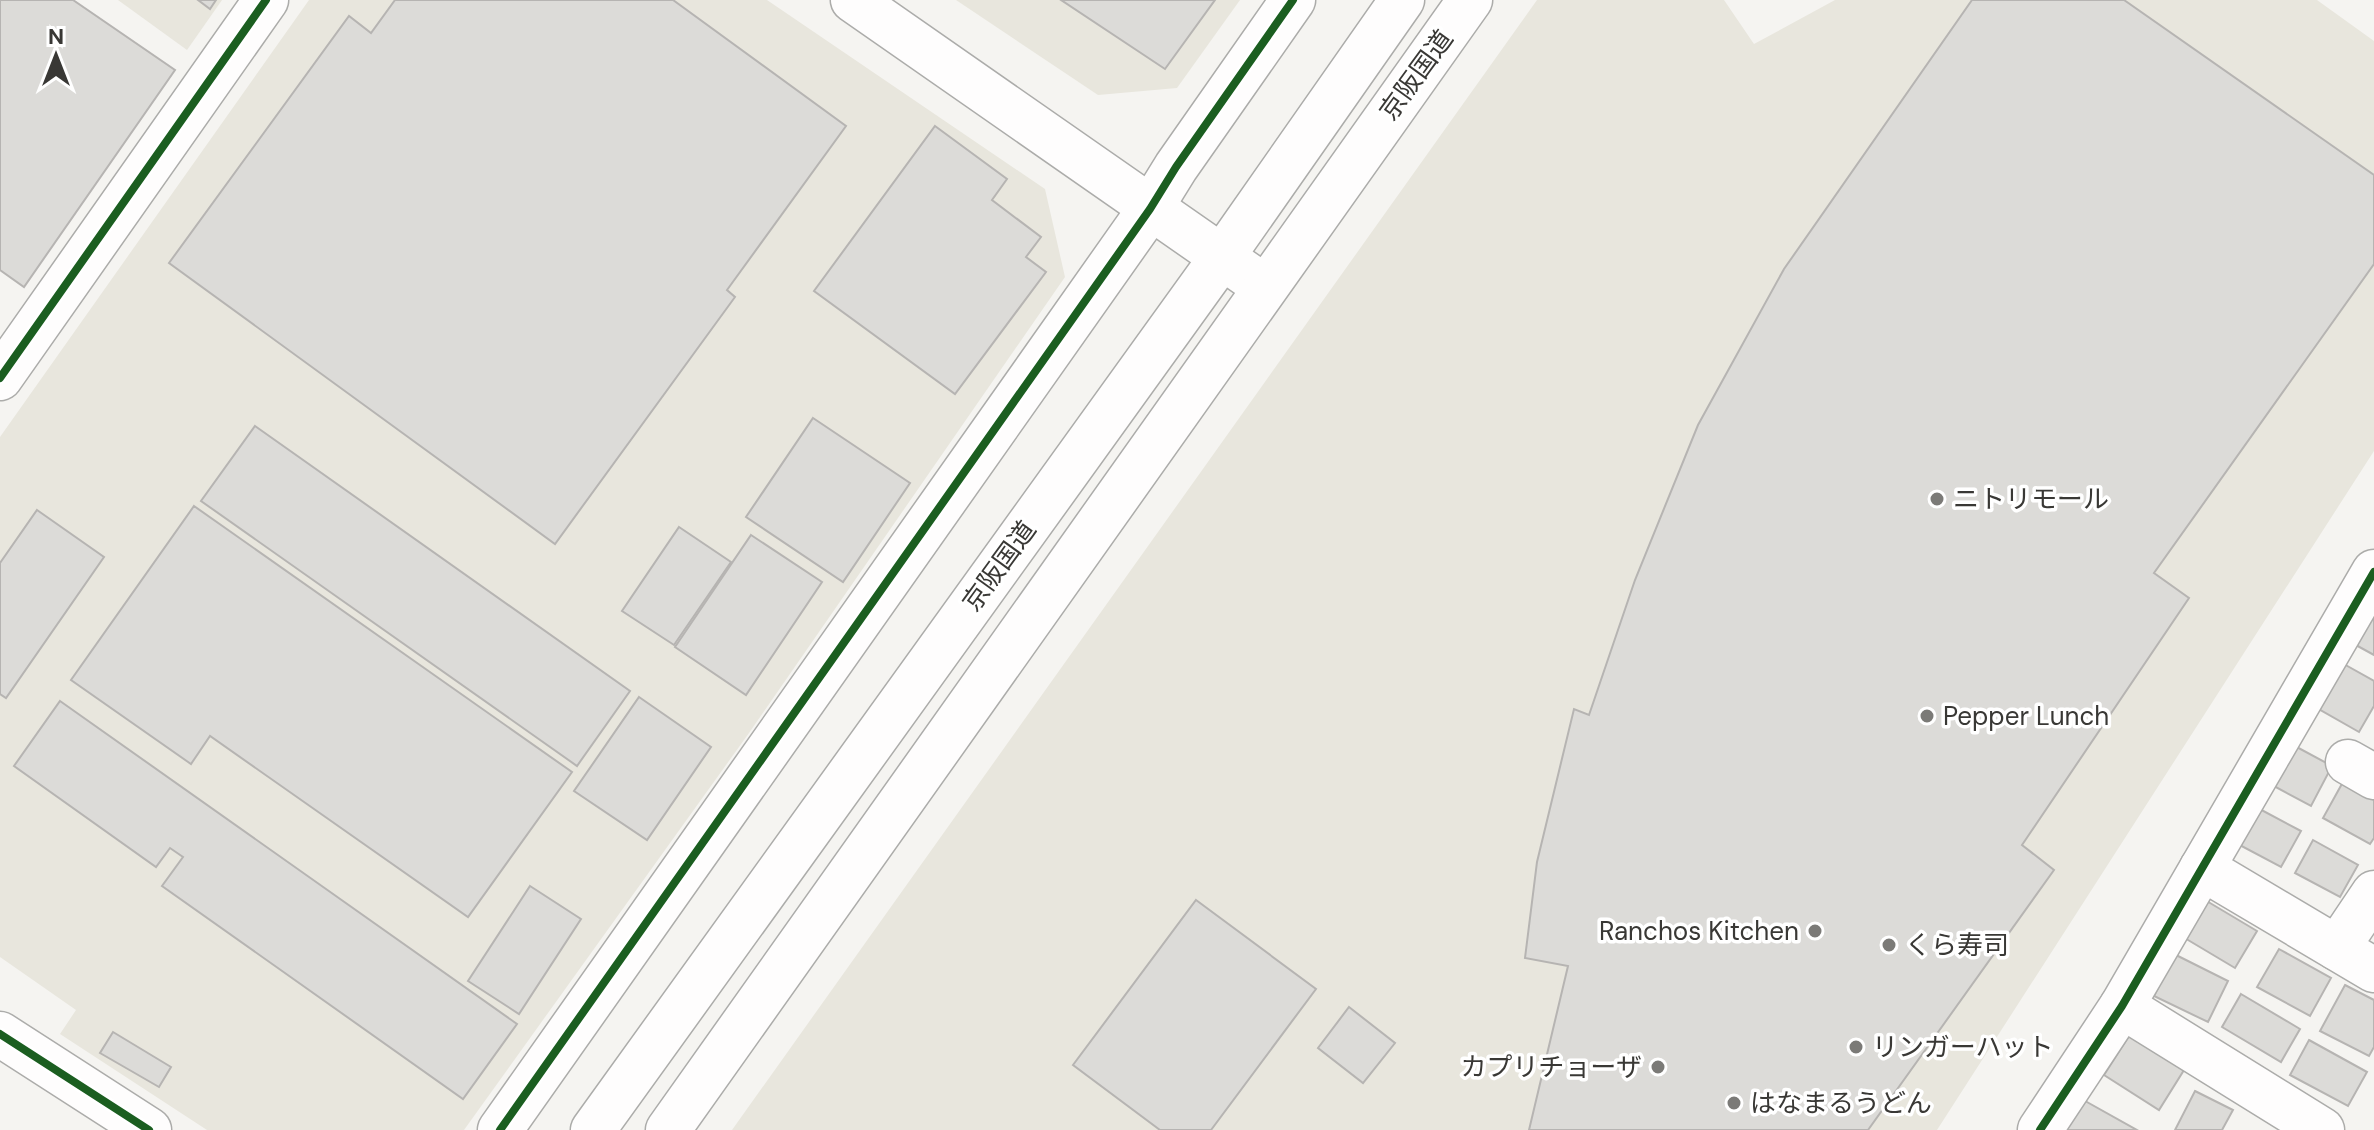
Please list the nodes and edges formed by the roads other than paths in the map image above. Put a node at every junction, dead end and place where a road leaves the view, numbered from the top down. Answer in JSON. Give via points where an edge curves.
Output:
{"nodes":[{"id":1,"x":266,"y":0,"type":"edge"},
{"id":2,"x":853,"y":0,"type":"edge"},
{"id":3,"x":1293,"y":0,"type":"edge"},
{"id":4,"x":1402,"y":0,"type":"edge"},
{"id":5,"x":1470,"y":0,"type":"edge"},
{"id":6,"x":1150,"y":209,"type":"junction"},
{"id":7,"x":1222,"y":257,"type":"junction"},
{"id":8,"x":1265,"y":287,"type":"junction"},
{"id":9,"x":0,"y":378,"type":"edge"},
{"id":10,"x":2374,"y":572,"type":"edge"},
{"id":11,"x":2202,"y":868,"type":"junction"},
{"id":12,"x":2374,"y":893,"type":"edge"},
{"id":13,"x":2337,"y":948,"type":"junction"},
{"id":14,"x":2374,"y":970,"type":"edge"},
{"id":15,"x":2122,"y":1006,"type":"junction"},
{"id":16,"x":0,"y":1034,"type":"edge"},
{"id":17,"x":149,"y":1130,"type":"edge"},
{"id":18,"x":500,"y":1130,"type":"edge"},
{"id":19,"x":593,"y":1130,"type":"edge"},
{"id":20,"x":668,"y":1130,"type":"edge"},
{"id":21,"x":2040,"y":1130,"type":"edge"},
{"id":22,"x":2322,"y":1130,"type":"edge"}],
"edges":[{"from":1,"to":9,"type":"main road"},
{"from":2,"to":6,"type":"main road"},
{"from":3,"to":6,"type":"main road"},
{"from":4,"to":7,"type":"main road","name":"京阪国道"},
{"from":5,"to":8,"type":"main road","name":"京阪国道"},
{"from":6,"to":7,"type":"main road"},
{"from":6,"to":18,"type":"main road"},
{"from":7,"to":8,"type":"main road"},
{"from":7,"to":19,"type":"main road","name":"京阪国道"},
{"from":8,"to":20,"type":"main road","name":"京阪国道"},
{"from":10,"to":11,"type":"main road"},
{"from":11,"to":13,"type":"main road"},
{"from":11,"to":15,"type":"main road"},
{"from":12,"to":13,"type":"main road"},
{"from":13,"to":14,"type":"main road"},
{"from":15,"to":21,"type":"main road"},
{"from":15,"to":22,"type":"main road"},
{"from":16,"to":17,"type":"main road"}]}
